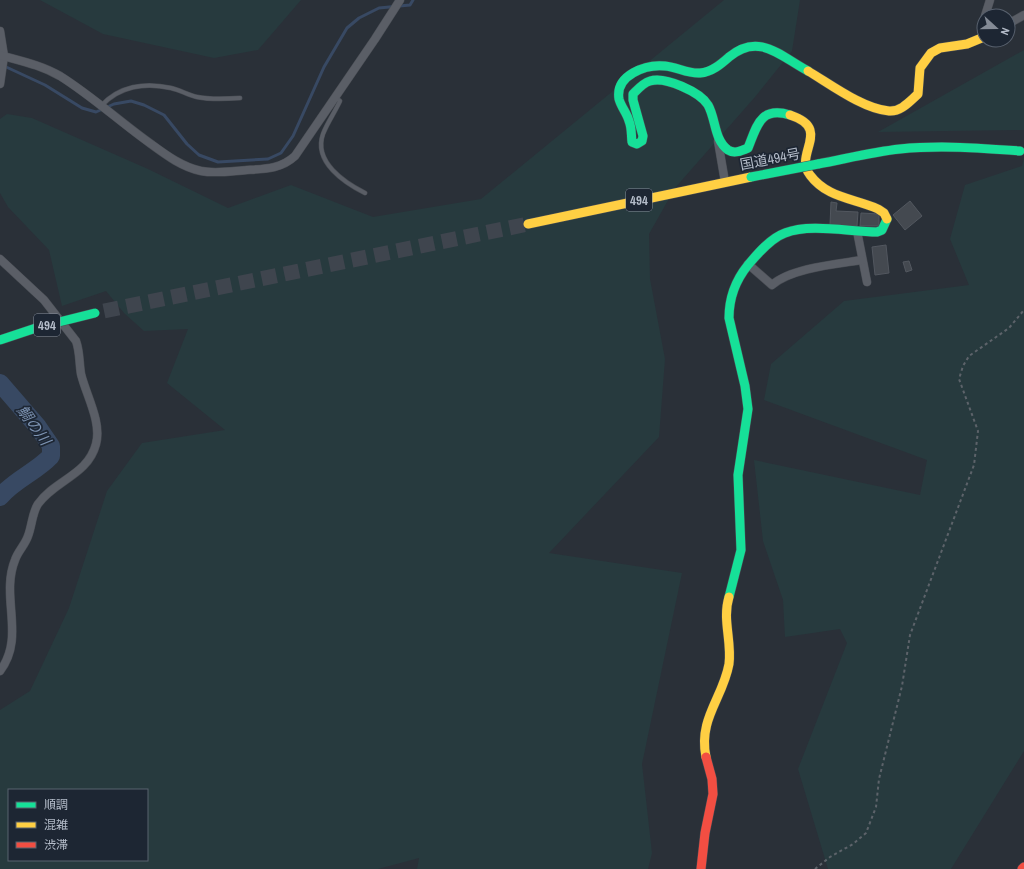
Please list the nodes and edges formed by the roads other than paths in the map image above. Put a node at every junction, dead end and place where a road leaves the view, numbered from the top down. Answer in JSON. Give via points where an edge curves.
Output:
{"nodes":[{"id":1,"x":400,"y":0,"type":"edge"},
{"id":2,"x":0,"y":31,"type":"edge"},
{"id":3,"x":976,"y":40,"type":"edge"},
{"id":4,"x":2,"y":55,"type":"edge"},
{"id":5,"x":0,"y":84,"type":"edge"},
{"id":6,"x":335,"y":97,"type":"junction"},
{"id":7,"x":240,"y":98,"type":"dead end"},
{"id":8,"x":101,"y":106,"type":"junction"},
{"id":9,"x":718,"y":141,"type":"junction"},
{"id":10,"x":1020,"y":151,"type":"dead end"},
{"id":11,"x":725,"y":182,"type":"junction"},
{"id":12,"x":366,"y":193,"type":"dead end"},
{"id":13,"x":528,"y":224,"type":"tunnel mouth"},
{"id":14,"x":857,"y":231,"type":"junction"},
{"id":15,"x":0,"y":260,"type":"edge"},
{"id":16,"x":862,"y":260,"type":"junction"},
{"id":17,"x":748,"y":264,"type":"junction"},
{"id":18,"x":866,"y":282,"type":"dead end"},
{"id":19,"x":99,"y":312,"type":"tunnel mouth"},
{"id":20,"x":0,"y":340,"type":"edge"},
{"id":21,"x":0,"y":671,"type":"edge"},
{"id":22,"x":701,"y":869,"type":"edge"}],
"edges":[{"from":1,"to":6,"type":"street"},
{"from":2,"to":4,"type":"street"},
{"from":3,"to":9,"type":"main road","via":[[940,48],[931,53],[920,68],[918,94],[897,110],[880,109],[865,104],[756,44],[741,47],[720,66],[703,73],[665,66],[649,66],[628,77],[622,84],[619,97],[631,127],[632,142],[637,144],[643,139],[640,120],[633,107],[633,94],[643,84],[657,80],[670,82],[704,100],[711,113]]},
{"from":4,"to":5,"type":"street"},
{"from":4,"to":8,"type":"street","via":[[42,67],[60,76]]},
{"from":6,"to":8,"type":"street","via":[[288,163],[270,169],[214,172],[178,162],[122,124]]},
{"from":6,"to":12,"type":"lane","via":[[340,101],[323,134],[320,146],[324,159],[333,171]]},
{"from":7,"to":8,"type":"lane","via":[[216,100],[171,88],[133,87],[120,90]]},
{"from":9,"to":11,"type":"street"},
{"from":9,"to":14,"type":"main road","via":[[733,152],[743,151],[748,148],[759,121],[770,114],[784,113],[804,123],[812,138],[804,162],[805,168],[813,178],[828,192],[875,208],[886,215],[882,230]]},
{"from":10,"to":11,"type":"main road","name":"国道494号","number":"494","bridge":true,"via":[[964,147],[881,151]]},
{"from":11,"to":13,"type":"main road","name":"国道494号","number":"494"},
{"from":14,"to":16,"type":"street"},
{"from":14,"to":17,"type":"main road","via":[[808,229],[783,233]]},
{"from":15,"to":21,"type":"street","via":[[44,300],[76,341],[81,372],[98,434],[94,453],[88,462],[37,505],[28,537],[15,558],[8,605],[13,629],[11,649]]},
{"from":16,"to":17,"type":"street","via":[[814,267],[777,280],[772,285]]},
{"from":16,"to":18,"type":"street"},
{"from":17,"to":22,"type":"main road","via":[[736,281],[729,305],[733,343],[747,397],[748,411],[737,477],[742,542],[725,616],[729,663],[724,683],[707,719],[704,735],[704,752],[713,780],[713,795]]},
{"from":19,"to":20,"type":"main road","number":"494","bridge":true}]}
